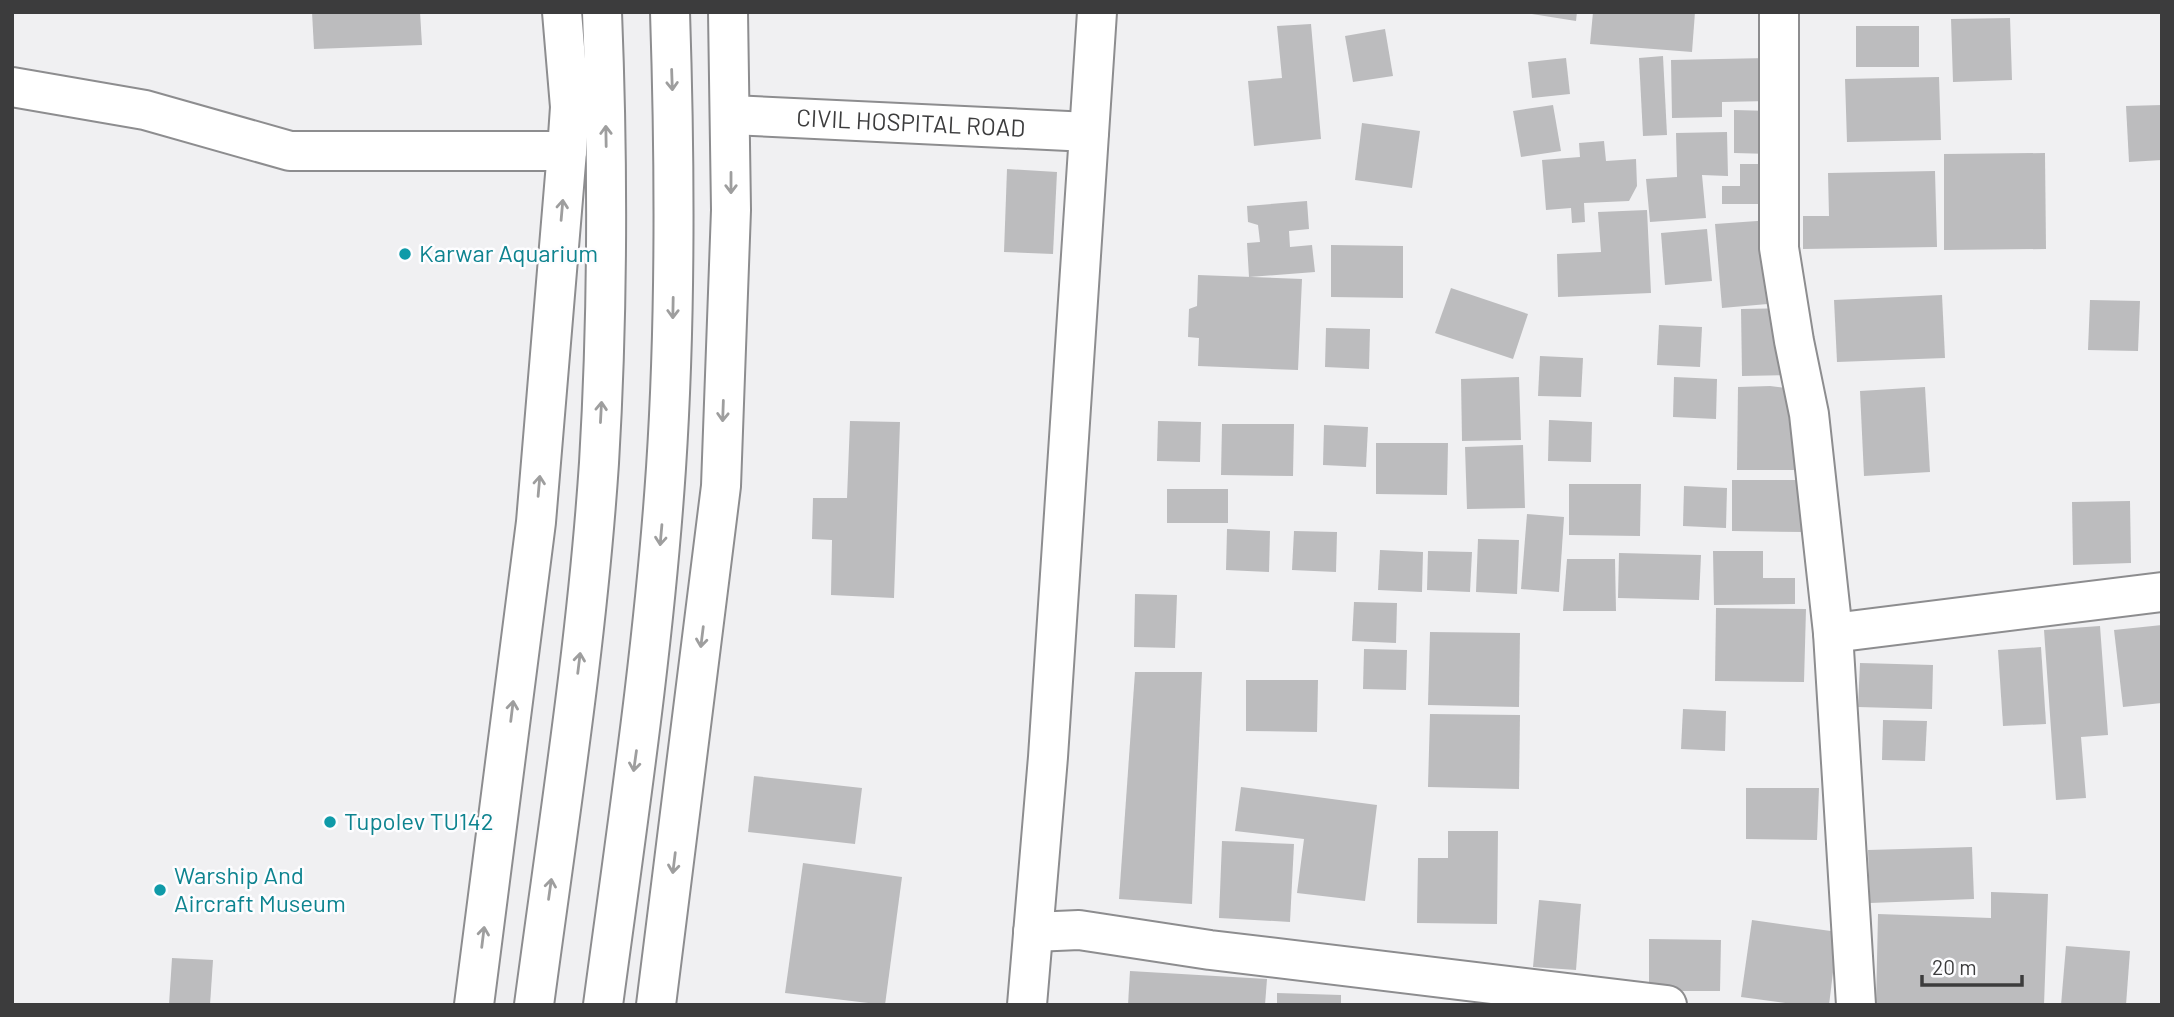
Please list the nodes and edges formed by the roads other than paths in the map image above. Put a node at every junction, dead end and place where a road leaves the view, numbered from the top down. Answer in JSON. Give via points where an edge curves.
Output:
{"nodes":[{"id":1,"x":562,"y":12,"type":"edge"},
{"id":2,"x":602,"y":12,"type":"edge"},
{"id":3,"x":670,"y":12,"type":"edge"},
{"id":4,"x":728,"y":12,"type":"edge"},
{"id":5,"x":1097,"y":12,"type":"edge"},
{"id":6,"x":1779,"y":12,"type":"edge"},
{"id":7,"x":12,"y":87,"type":"edge"},
{"id":8,"x":731,"y":115,"type":"junction"},
{"id":9,"x":1089,"y":132,"type":"junction"},
{"id":10,"x":567,"y":151,"type":"junction"},
{"id":11,"x":2162,"y":592,"type":"edge"},
{"id":12,"x":1833,"y":633,"type":"junction"},
{"id":13,"x":1033,"y":932,"type":"junction"},
{"id":14,"x":474,"y":1005,"type":"edge"},
{"id":15,"x":534,"y":1005,"type":"edge"},
{"id":16,"x":603,"y":1005,"type":"edge"},
{"id":17,"x":656,"y":1005,"type":"edge"},
{"id":18,"x":1027,"y":1005,"type":"edge"},
{"id":19,"x":1667,"y":1005,"type":"edge"},
{"id":20,"x":1856,"y":1005,"type":"edge"}],
"edges":[{"from":1,"to":10,"type":"main road","via":[[569,107]]},
{"from":15,"to":2,"type":"main road","one_way":true,"via":[[577,683],[599,463],[607,230]]},
{"from":3,"to":16,"type":"main road","one_way":true,"via":[[675,230],[666,468],[643,705]]},
{"from":4,"to":8,"type":"main road"},
{"from":5,"to":9,"type":"main road"},
{"from":6,"to":12,"type":"main road","via":[[1779,248],[1809,414]]},
{"from":7,"to":10,"type":"main road","via":[[145,110],[290,151]]},
{"from":8,"to":9,"type":"main road","name":"CIVIL HOSPITAL ROAD"},
{"from":8,"to":17,"type":"main road","one_way":true,"via":[[721,486]]},
{"from":9,"to":13,"type":"main road"},
{"from":14,"to":10,"type":"main road","one_way":true,"via":[[536,522]]},
{"from":11,"to":12,"type":"main road"},
{"from":12,"to":20,"type":"main road"},
{"from":13,"to":18,"type":"main road"},
{"from":13,"to":19,"type":"main road","via":[[1079,930]]}]}
